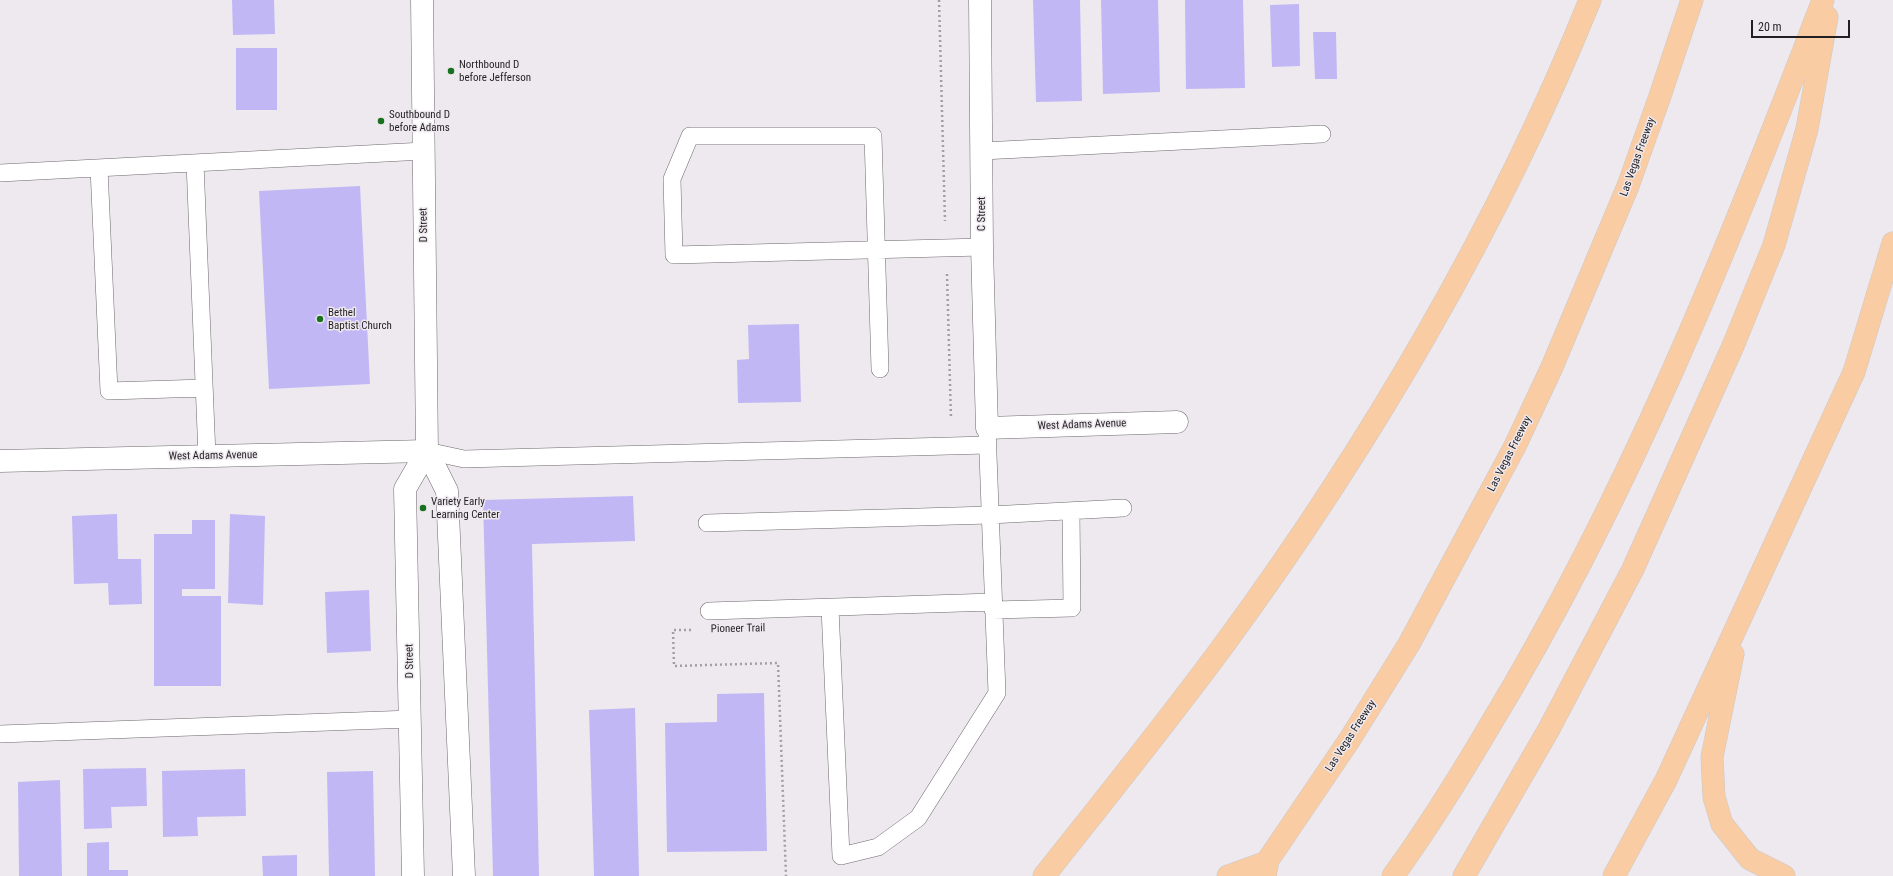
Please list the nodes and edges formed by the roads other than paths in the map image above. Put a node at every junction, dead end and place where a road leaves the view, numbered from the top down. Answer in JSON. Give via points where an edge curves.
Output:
{"nodes":[{"id":1,"x":422,"y":0,"type":"edge"},
{"id":2,"x":980,"y":0,"type":"edge"},
{"id":3,"x":1590,"y":0,"type":"edge"},
{"id":4,"x":1692,"y":0,"type":"edge"},
{"id":5,"x":1823,"y":0,"type":"edge"},
{"id":6,"x":1830,"y":0,"type":"edge"},
{"id":7,"x":1322,"y":134,"type":"dead end"},
{"id":8,"x":424,"y":151,"type":"junction"},
{"id":9,"x":982,"y":151,"type":"junction"},
{"id":10,"x":195,"y":163,"type":"junction"},
{"id":11,"x":99,"y":168,"type":"junction"},
{"id":12,"x":0,"y":173,"type":"edge"},
{"id":13,"x":1893,"y":243,"type":"edge"},
{"id":14,"x":982,"y":247,"type":"junction"},
{"id":15,"x":875,"y":251,"type":"junction"},
{"id":16,"x":880,"y":369,"type":"dead end"},
{"id":17,"x":204,"y":388,"type":"junction"},
{"id":18,"x":1177,"y":422,"type":"dead end"},
{"id":19,"x":987,"y":444,"type":"junction"},
{"id":20,"x":427,"y":451,"type":"junction"},
{"id":21,"x":207,"y":456,"type":"junction"},
{"id":22,"x":0,"y":461,"type":"edge"},
{"id":23,"x":1123,"y":508,"type":"dead end"},
{"id":24,"x":1070,"y":511,"type":"junction"},
{"id":25,"x":990,"y":515,"type":"junction"},
{"id":26,"x":707,"y":523,"type":"dead end"},
{"id":27,"x":830,"y":608,"type":"junction"},
{"id":28,"x":709,"y":611,"type":"dead end"},
{"id":29,"x":993,"y":611,"type":"junction"},
{"id":30,"x":1740,"y":618,"type":"junction"},
{"id":31,"x":411,"y":719,"type":"junction"},
{"id":32,"x":0,"y":734,"type":"edge"},
{"id":33,"x":1267,"y":866,"type":"edge"},
{"id":34,"x":413,"y":876,"type":"edge"},
{"id":35,"x":464,"y":876,"type":"edge"},
{"id":36,"x":1044,"y":876,"type":"edge"},
{"id":37,"x":1228,"y":876,"type":"edge"},
{"id":38,"x":1393,"y":876,"type":"edge"},
{"id":39,"x":1464,"y":876,"type":"edge"},
{"id":40,"x":1614,"y":876,"type":"edge"},
{"id":41,"x":1784,"y":876,"type":"edge"}],
"edges":[{"from":1,"to":8,"type":"street","name":"D Street"},
{"from":2,"to":9,"type":"street","name":"C Street"},
{"from":3,"to":36,"type":"highway","via":[[1527,141],[1475,247],[1354,453],[1226,641]]},
{"from":4,"to":33,"type":"highway","name":"Las Vegas Freeway","via":[[1622,200],[1555,360],[1515,446],[1409,644]]},
{"from":5,"to":38,"type":"highway","via":[[1777,120],[1695,318],[1589,549],[1506,700],[1459,778]]},
{"from":6,"to":39,"type":"highway","via":[[1807,129],[1774,245],[1733,346],[1633,569],[1549,729]]},
{"from":7,"to":9,"type":"lane"},
{"from":8,"to":10,"type":"lane"},
{"from":8,"to":20,"type":"street","name":"D Street"},
{"from":9,"to":14,"type":"street","name":"C Street"},
{"from":10,"to":11,"type":"lane"},
{"from":10,"to":17,"type":"lane"},
{"from":11,"to":12,"type":"lane"},
{"from":11,"to":17,"type":"lane","via":[[109,391]]},
{"from":13,"to":30,"type":"highway","via":[[1854,372]]},
{"from":14,"to":15,"type":"lane"},
{"from":14,"to":19,"type":"street","name":"C Street"},
{"from":15,"to":15,"type":"lane","via":[[674,255],[672,179],[690,136],[873,136]]},
{"from":15,"to":16,"type":"lane"},
{"from":17,"to":21,"type":"lane"},
{"from":18,"to":19,"type":"street","name":"West Adams Avenue"},
{"from":19,"to":20,"type":"lane","via":[[464,460]]},
{"from":19,"to":25,"type":"lane"},
{"from":20,"to":21,"type":"street","name":"West Adams Avenue"},
{"from":20,"to":31,"type":"street","name":"D Street","via":[[405,489]]},
{"from":20,"to":35,"type":"street","name":"D Street","via":[[447,491]]},
{"from":21,"to":22,"type":"street","name":"West Adams Avenue"},
{"from":23,"to":24,"type":"lane"},
{"from":24,"to":25,"type":"lane"},
{"from":24,"to":29,"type":"lane","via":[[1072,608]]},
{"from":25,"to":26,"type":"lane"},
{"from":25,"to":29,"type":"lane"},
{"from":27,"to":28,"type":"lane"},
{"from":27,"to":29,"type":"lane"},
{"from":27,"to":29,"type":"lane","via":[[841,856],[878,847],[918,818],[997,692]]},
{"from":30,"to":40,"type":"highway","via":[[1666,780]]},
{"from":30,"to":41,"type":"highway","via":[[1712,757],[1714,797],[1722,824],[1750,859]]},
{"from":31,"to":32,"type":"lane"},
{"from":31,"to":34,"type":"street","name":"D Street"},
{"from":33,"to":37,"type":"highway"}]}
